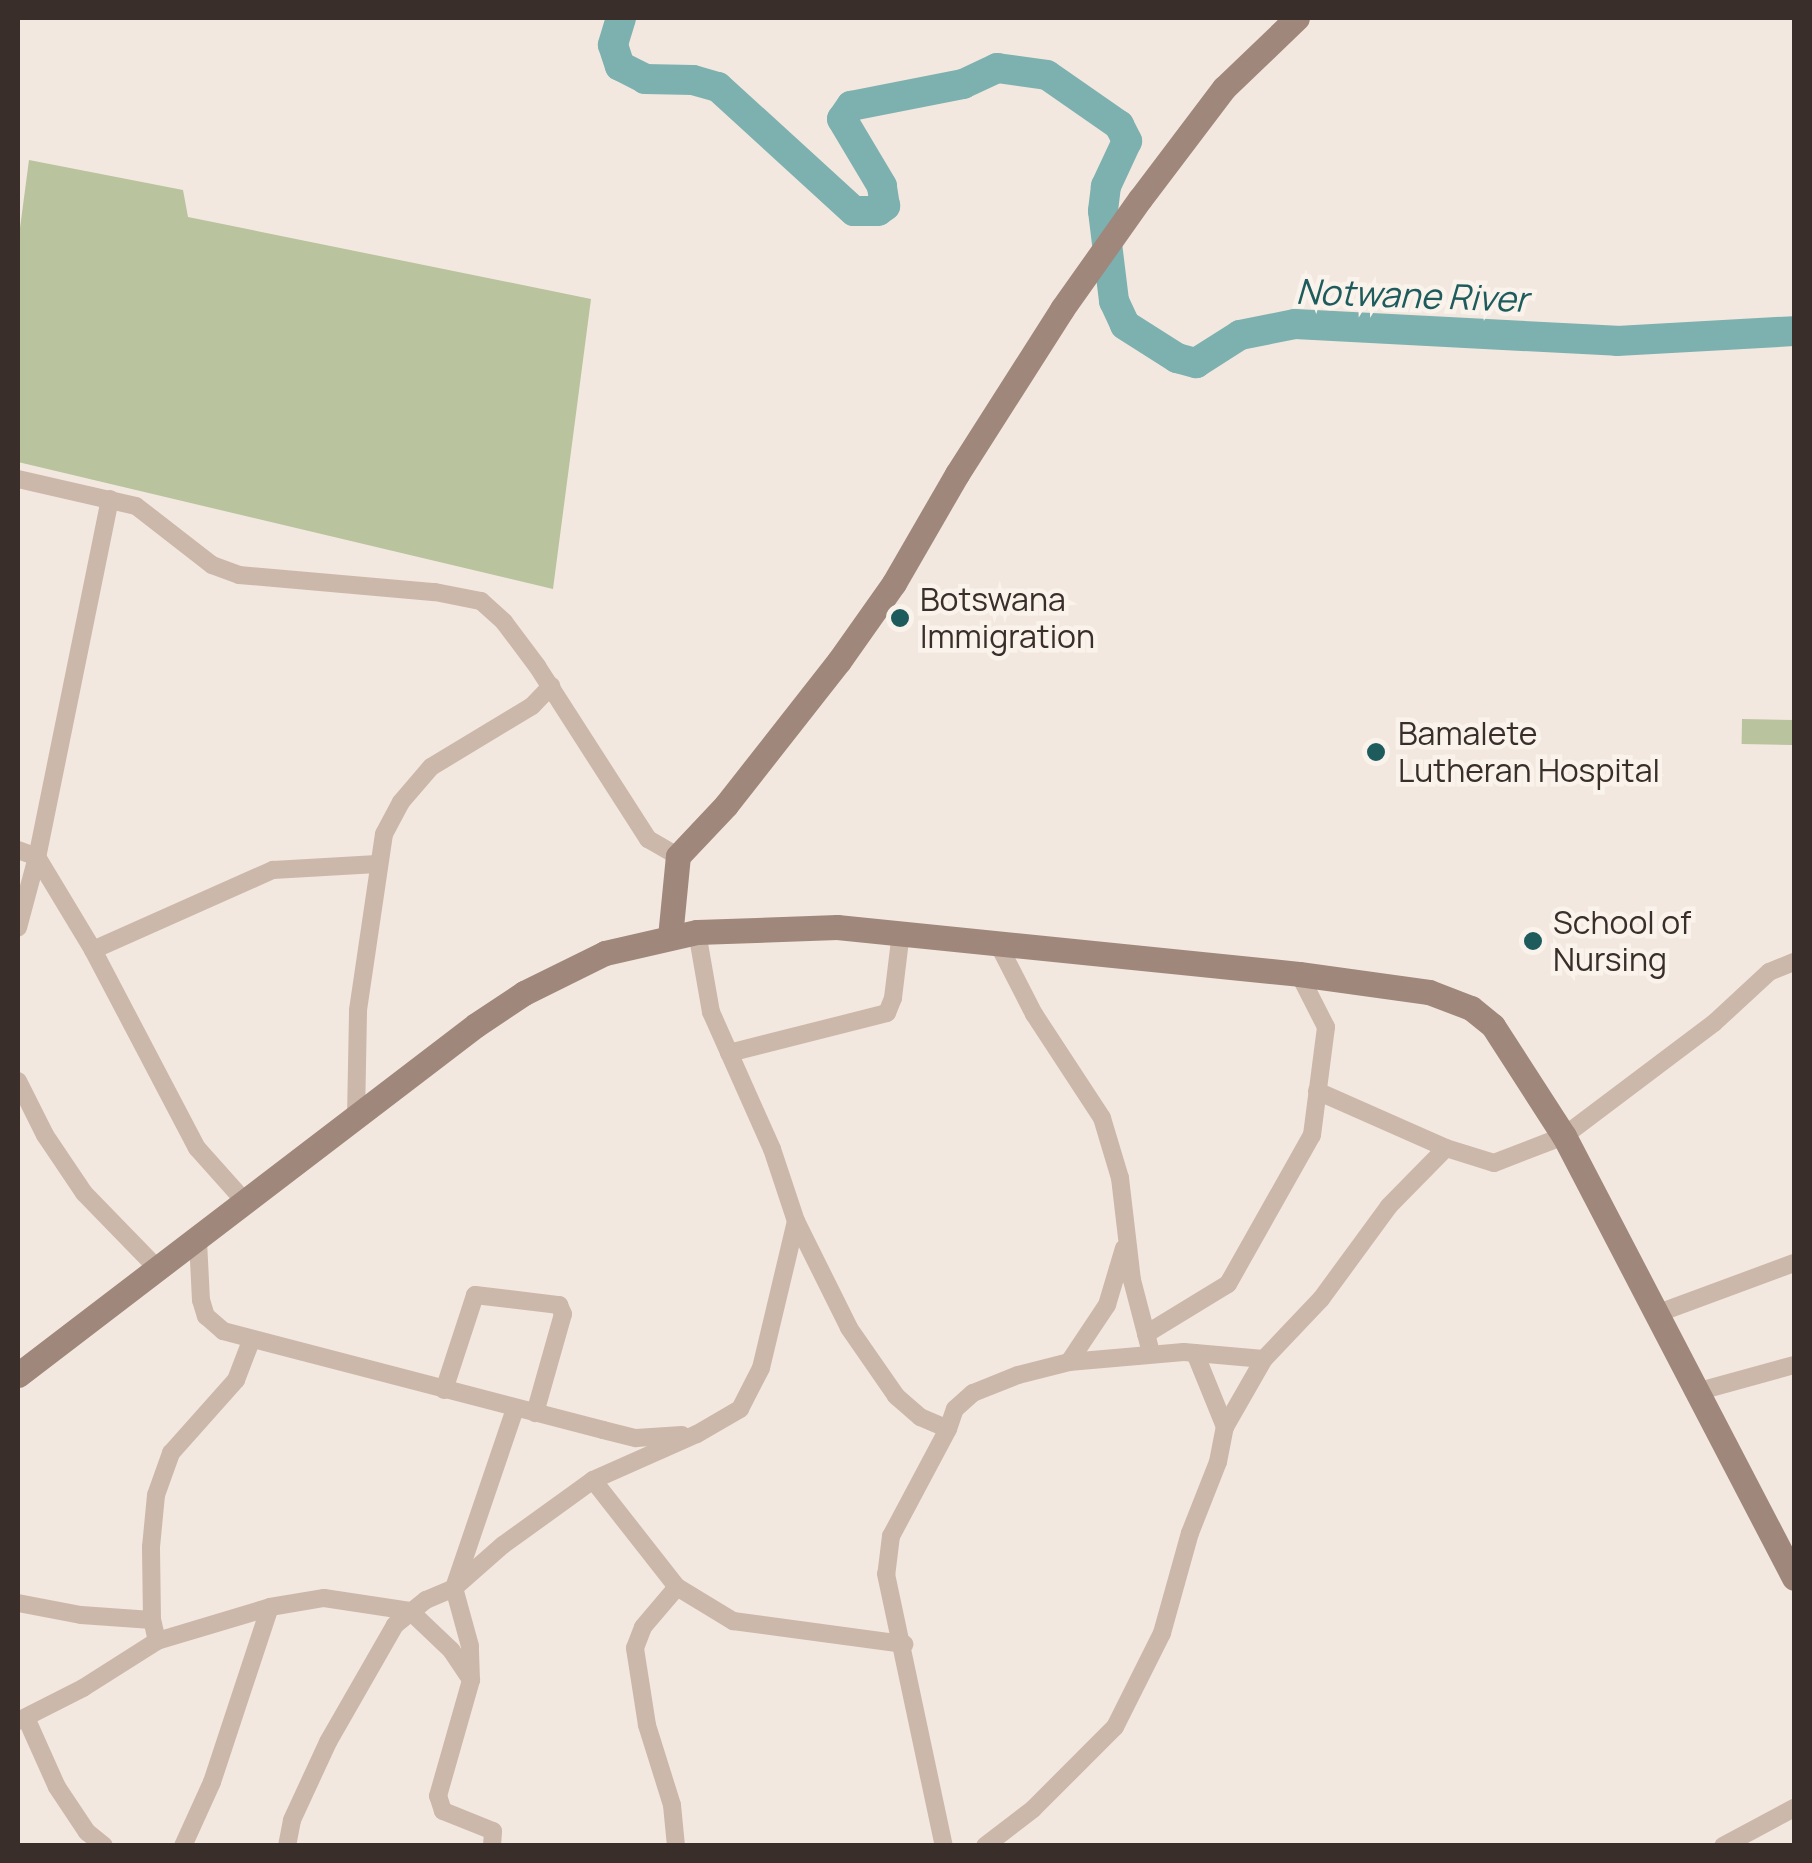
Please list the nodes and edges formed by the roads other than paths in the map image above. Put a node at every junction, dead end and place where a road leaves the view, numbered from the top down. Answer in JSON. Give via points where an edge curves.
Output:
{"nodes":[{"id":1,"x":1297,"y":18,"type":"edge"},
{"id":2,"x":18,"y":478,"type":"edge"},
{"id":3,"x":110,"y":498,"type":"junction"},
{"id":4,"x":551,"y":686,"type":"junction"},
{"id":5,"x":18,"y":850,"type":"edge"},
{"id":6,"x":678,"y":856,"type":"junction"},
{"id":7,"x":37,"y":857,"type":"junction"},
{"id":8,"x":378,"y":864,"type":"junction"},
{"id":9,"x":18,"y":928,"type":"edge"},
{"id":10,"x":696,"y":932,"type":"junction"},
{"id":11,"x":902,"y":932,"type":"junction"},
{"id":12,"x":670,"y":937,"type":"junction"},
{"id":13,"x":998,"y":944,"type":"junction"},
{"id":14,"x":93,"y":950,"type":"junction"},
{"id":15,"x":1794,"y":962,"type":"edge"},
{"id":16,"x":1299,"y":974,"type":"junction"},
{"id":17,"x":729,"y":1054,"type":"junction"},
{"id":18,"x":18,"y":1081,"type":"edge"},
{"id":19,"x":1317,"y":1091,"type":"junction"},
{"id":20,"x":356,"y":1117,"type":"junction"},
{"id":21,"x":1564,"y":1136,"type":"junction"},
{"id":22,"x":1446,"y":1148,"type":"junction"},
{"id":23,"x":247,"y":1204,"type":"junction"},
{"id":24,"x":796,"y":1221,"type":"junction"},
{"id":25,"x":1127,"y":1238,"type":"junction"},
{"id":26,"x":198,"y":1242,"type":"junction"},
{"id":27,"x":1794,"y":1264,"type":"edge"},
{"id":28,"x":158,"y":1270,"type":"junction"},
{"id":29,"x":1656,"y":1314,"type":"junction"},
{"id":30,"x":252,"y":1342,"type":"junction"},
{"id":31,"x":1148,"y":1344,"type":"junction"},
{"id":32,"x":1195,"y":1352,"type":"junction"},
{"id":33,"x":1264,"y":1359,"type":"junction"},
{"id":34,"x":1069,"y":1362,"type":"junction"},
{"id":35,"x":1794,"y":1365,"type":"edge"},
{"id":36,"x":18,"y":1375,"type":"edge"},
{"id":37,"x":444,"y":1390,"type":"junction"},
{"id":38,"x":1696,"y":1392,"type":"junction"},
{"id":39,"x":514,"y":1409,"type":"junction"},
{"id":40,"x":536,"y":1413,"type":"junction"},
{"id":41,"x":1224,"y":1427,"type":"junction"},
{"id":42,"x":948,"y":1428,"type":"junction"},
{"id":43,"x":697,"y":1434,"type":"junction"},
{"id":44,"x":593,"y":1480,"type":"junction"},
{"id":45,"x":1794,"y":1578,"type":"edge"},
{"id":46,"x":677,"y":1587,"type":"junction"},
{"id":47,"x":454,"y":1588,"type":"junction"},
{"id":48,"x":18,"y":1603,"type":"edge"},
{"id":49,"x":270,"y":1607,"type":"junction"},
{"id":50,"x":410,"y":1611,"type":"junction"},
{"id":51,"x":152,"y":1620,"type":"junction"},
{"id":52,"x":157,"y":1641,"type":"junction"},
{"id":53,"x":904,"y":1644,"type":"junction"},
{"id":54,"x":471,"y":1680,"type":"junction"},
{"id":55,"x":22,"y":1720,"type":"edge"},
{"id":56,"x":1794,"y":1808,"type":"edge"},
{"id":57,"x":104,"y":1846,"type":"edge"},
{"id":58,"x":183,"y":1846,"type":"edge"},
{"id":59,"x":287,"y":1846,"type":"edge"},
{"id":60,"x":492,"y":1846,"type":"edge"},
{"id":61,"x":676,"y":1846,"type":"edge"},
{"id":62,"x":944,"y":1846,"type":"edge"},
{"id":63,"x":985,"y":1846,"type":"edge"},
{"id":64,"x":1724,"y":1846,"type":"edge"}],
"edges":[{"from":1,"to":6,"type":"main road","via":[[1224,88],[1062,310],[840,661]]},
{"from":2,"to":3,"type":"street"},
{"from":3,"to":4,"type":"street","via":[[136,506],[212,565],[239,575],[481,602]]},
{"from":3,"to":7,"type":"street"},
{"from":4,"to":6,"type":"street","via":[[648,839]]},
{"from":4,"to":8,"type":"street","via":[[532,706],[431,767],[384,834]]},
{"from":5,"to":7,"type":"street"},
{"from":6,"to":12,"type":"main road"},
{"from":7,"to":9,"type":"street"},
{"from":7,"to":14,"type":"street"},
{"from":8,"to":14,"type":"street","via":[[273,870]]},
{"from":8,"to":20,"type":"street","via":[[358,1010]]},
{"from":10,"to":11,"type":"main road"},
{"from":10,"to":12,"type":"main road"},
{"from":10,"to":17,"type":"street","via":[[711,1012]]},
{"from":11,"to":13,"type":"main road"},
{"from":11,"to":17,"type":"street","via":[[887,1013]]},
{"from":12,"to":20,"type":"main road","via":[[604,953],[524,993]]},
{"from":13,"to":16,"type":"main road"},
{"from":13,"to":25,"type":"street","via":[[1034,1014],[1102,1118],[1120,1178]]},
{"from":14,"to":23,"type":"street","via":[[196,1148]]},
{"from":15,"to":21,"type":"street","via":[[1769,972],[1714,1023]]},
{"from":16,"to":19,"type":"street","via":[[1326,1026]]},
{"from":16,"to":21,"type":"main road","via":[[1429,992],[1471,1008],[1493,1026]]},
{"from":17,"to":24,"type":"street"},
{"from":18,"to":28,"type":"street","via":[[44,1135],[84,1193]]},
{"from":19,"to":22,"type":"street"},
{"from":19,"to":31,"type":"street","via":[[1312,1136],[1228,1284]]},
{"from":20,"to":23,"type":"main road"},
{"from":21,"to":22,"type":"street","via":[[1494,1163]]},
{"from":21,"to":29,"type":"main road"},
{"from":22,"to":33,"type":"street"},
{"from":23,"to":26,"type":"main road"},
{"from":24,"to":42,"type":"street","via":[[882,1378],[920,1417]]},
{"from":24,"to":43,"type":"street","via":[[762,1368],[740,1409]]},
{"from":25,"to":31,"type":"street"},
{"from":25,"to":34,"type":"street","via":[[1107,1305]]},
{"from":26,"to":28,"type":"main road"},
{"from":26,"to":30,"type":"street","via":[[206,1316]]},
{"from":27,"to":29,"type":"street"},
{"from":28,"to":36,"type":"main road"},
{"from":29,"to":38,"type":"main road"},
{"from":30,"to":37,"type":"street"},
{"from":30,"to":51,"type":"street","via":[[236,1380],[171,1453],[154,1513]]},
{"from":31,"to":32,"type":"street"},
{"from":31,"to":34,"type":"street"},
{"from":32,"to":33,"type":"street"},
{"from":32,"to":41,"type":"street"},
{"from":33,"to":41,"type":"street"},
{"from":34,"to":42,"type":"street","via":[[973,1393],[955,1409]]},
{"from":35,"to":38,"type":"street"},
{"from":37,"to":39,"type":"street"},
{"from":37,"to":40,"type":"street","via":[[475,1295],[559,1305],[563,1314]]},
{"from":38,"to":45,"type":"main road"},
{"from":39,"to":40,"type":"street"},
{"from":39,"to":47,"type":"street"},
{"from":40,"to":43,"type":"street","via":[[636,1438]]},
{"from":41,"to":63,"type":"street","via":[[1162,1633],[1115,1727],[1033,1809]]},
{"from":42,"to":53,"type":"street","via":[[887,1555]]},
{"from":43,"to":44,"type":"street"},
{"from":44,"to":46,"type":"street"},
{"from":44,"to":47,"type":"street"},
{"from":46,"to":53,"type":"street","via":[[734,1621]]},
{"from":46,"to":61,"type":"street","via":[[643,1627],[635,1648]]},
{"from":47,"to":50,"type":"street"},
{"from":47,"to":54,"type":"street","via":[[470,1646]]},
{"from":48,"to":51,"type":"street"},
{"from":49,"to":50,"type":"street","via":[[324,1598]]},
{"from":49,"to":52,"type":"street"},
{"from":49,"to":58,"type":"street","via":[[212,1782]]},
{"from":50,"to":54,"type":"street"},
{"from":50,"to":59,"type":"street","via":[[395,1625],[328,1742]]},
{"from":51,"to":52,"type":"street"},
{"from":52,"to":55,"type":"street"},
{"from":53,"to":62,"type":"street"},
{"from":54,"to":60,"type":"street","via":[[439,1806],[487,1826]]},
{"from":55,"to":57,"type":"street","via":[[57,1787]]},
{"from":56,"to":64,"type":"street"}]}
